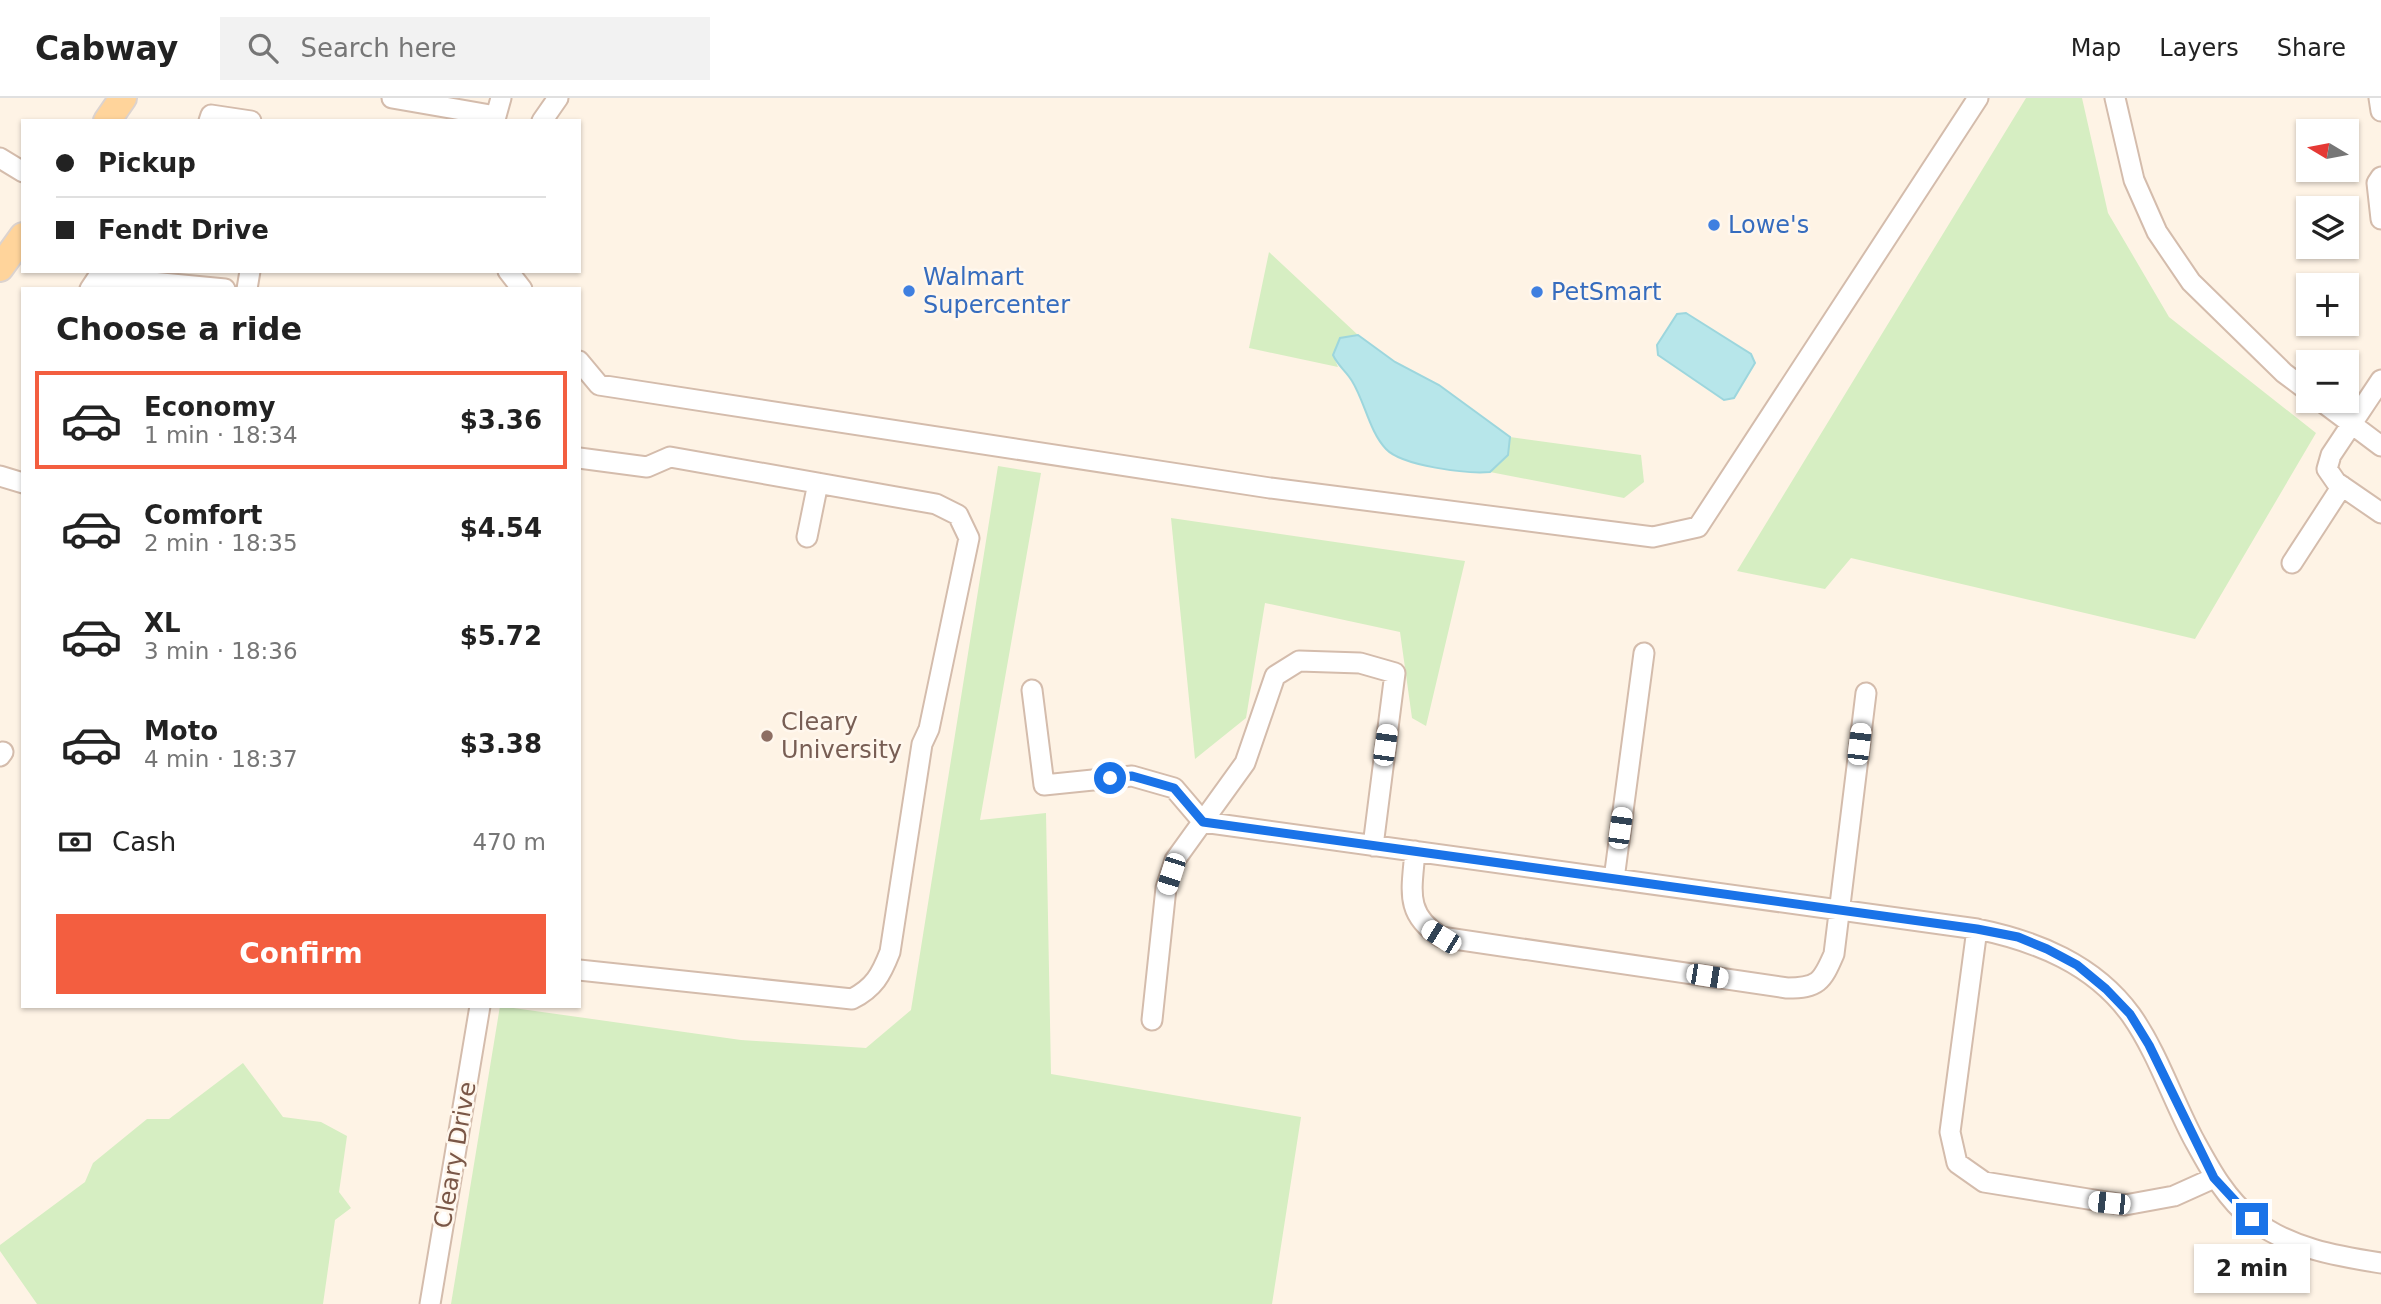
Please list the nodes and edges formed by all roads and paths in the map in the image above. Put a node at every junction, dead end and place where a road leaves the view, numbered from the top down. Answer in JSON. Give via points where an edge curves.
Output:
{"nodes":[{"id":1,"x":123,"y":98,"type":"edge"},
{"id":2,"x":392,"y":98,"type":"edge"},
{"id":3,"x":501,"y":98,"type":"edge"},
{"id":4,"x":1978,"y":98,"type":"edge"},
{"id":5,"x":2115,"y":98,"type":"edge"},
{"id":6,"x":2379,"y":98,"type":"edge"},
{"id":7,"x":2381,"y":111,"type":"edge"},
{"id":8,"x":108,"y":119,"type":"edge"},
{"id":9,"x":0,"y":158,"type":"edge"},
{"id":10,"x":21,"y":171,"type":"edge"},
{"id":11,"x":2381,"y":177,"type":"edge"},
{"id":12,"x":2381,"y":219,"type":"edge"},
{"id":13,"x":21,"y":239,"type":"edge"},
{"id":14,"x":0,"y":268,"type":"edge"},
{"id":15,"x":510,"y":273,"type":"edge"},
{"id":16,"x":91,"y":287,"type":"edge"},
{"id":17,"x":204,"y":287,"type":"edge"},
{"id":18,"x":520,"y":287,"type":"edge"},
{"id":19,"x":581,"y":364,"type":"edge"},
{"id":20,"x":2381,"y":380,"type":"edge"},
{"id":21,"x":2296,"y":382,"type":"edge"},
{"id":22,"x":2337,"y":413,"type":"edge"},
{"id":23,"x":2351,"y":424,"type":"junction"},
{"id":24,"x":2381,"y":446,"type":"edge"},
{"id":25,"x":581,"y":458,"type":"edge"},
{"id":26,"x":0,"y":476,"type":"edge"},
{"id":27,"x":21,"y":483,"type":"edge"},
{"id":28,"x":818,"y":483,"type":"junction"},
{"id":29,"x":2342,"y":486,"type":"junction"},
{"id":30,"x":2381,"y":513,"type":"edge"},
{"id":31,"x":807,"y":537,"type":"dead end"},
{"id":32,"x":2292,"y":563,"type":"dead end"},
{"id":33,"x":1644,"y":653,"type":"dead end"},
{"id":34,"x":1032,"y":690,"type":"dead end"},
{"id":35,"x":1866,"y":693,"type":"dead end"},
{"id":36,"x":1203,"y":822,"type":"junction"},
{"id":37,"x":1373,"y":846,"type":"junction"},
{"id":38,"x":1415,"y":851,"type":"junction"},
{"id":39,"x":1614,"y":879,"type":"junction"},
{"id":40,"x":1839,"y":910,"type":"junction"},
{"id":41,"x":1977,"y":929,"type":"junction"},
{"id":42,"x":581,"y":970,"type":"edge"},
{"id":43,"x":481,"y":1008,"type":"edge"},
{"id":44,"x":1152,"y":1020,"type":"dead end"},
{"id":45,"x":2214,"y":1178,"type":"junction"},
{"id":46,"x":2381,"y":1263,"type":"edge"},
{"id":47,"x":430,"y":1304,"type":"edge"}],
"edges":[{"from":1,"to":8,"type":"main road"},
{"from":2,"to":3,"type":"street","via":[[496,116]]},
{"from":4,"to":19,"type":"street","via":[[1698,527],[1653,537],[1270,488],[598,385]]},
{"from":5,"to":21,"type":"street","via":[[2134,180],[2157,232],[2190,282]]},
{"from":6,"to":7,"type":"street"},
{"from":9,"to":10,"type":"street"},
{"from":11,"to":12,"type":"street","via":[[2377,183]]},
{"from":13,"to":14,"type":"main road"},
{"from":15,"to":18,"type":"street"},
{"from":16,"to":17,"type":"street","via":[[98,277]]},
{"from":20,"to":23,"type":"street"},
{"from":22,"to":23,"type":"street"},
{"from":23,"to":24,"type":"street"},
{"from":23,"to":29,"type":"street","via":[[2327,469]]},
{"from":25,"to":28,"type":"street","via":[[647,467],[670,457]]},
{"from":26,"to":27,"type":"street"},
{"from":28,"to":31,"type":"street"},
{"from":28,"to":42,"type":"street","via":[[936,504],[958,515],[969,538],[922,744],[890,952],[881,975],[869,990],[852,999]]},
{"from":29,"to":30,"type":"street"},
{"from":29,"to":32,"type":"street"},
{"from":33,"to":39,"type":"street"},
{"from":34,"to":36,"type":"street","via":[[1044,785],[1132,776],[1174,788]]},
{"from":35,"to":40,"type":"street"},
{"from":36,"to":37,"type":"street"},
{"from":36,"to":37,"type":"street","via":[[1245,763],[1275,676],[1299,661],[1360,663],[1395,673]]},
{"from":36,"to":44,"type":"street","via":[[1175,860],[1166,888]]},
{"from":37,"to":38,"type":"street"},
{"from":38,"to":39,"type":"street"},
{"from":38,"to":40,"type":"street","via":[[1413,910],[1425,927],[1441,937],[1787,988],[1809,988],[1825,976]]},
{"from":39,"to":40,"type":"street"},
{"from":40,"to":41,"type":"street"},
{"from":41,"to":45,"type":"street","via":[[2018,937],[2047,949],[2077,965],[2114,997],[2149,1045]]},
{"from":41,"to":45,"type":"street","via":[[1950,1132],[1956,1163],[1984,1182],[2124,1205],[2174,1196]]},
{"from":43,"to":47,"type":"street","name":"Cleary Drive"},
{"from":45,"to":46,"type":"street","via":[[2252,1219],[2293,1242]]}]}
